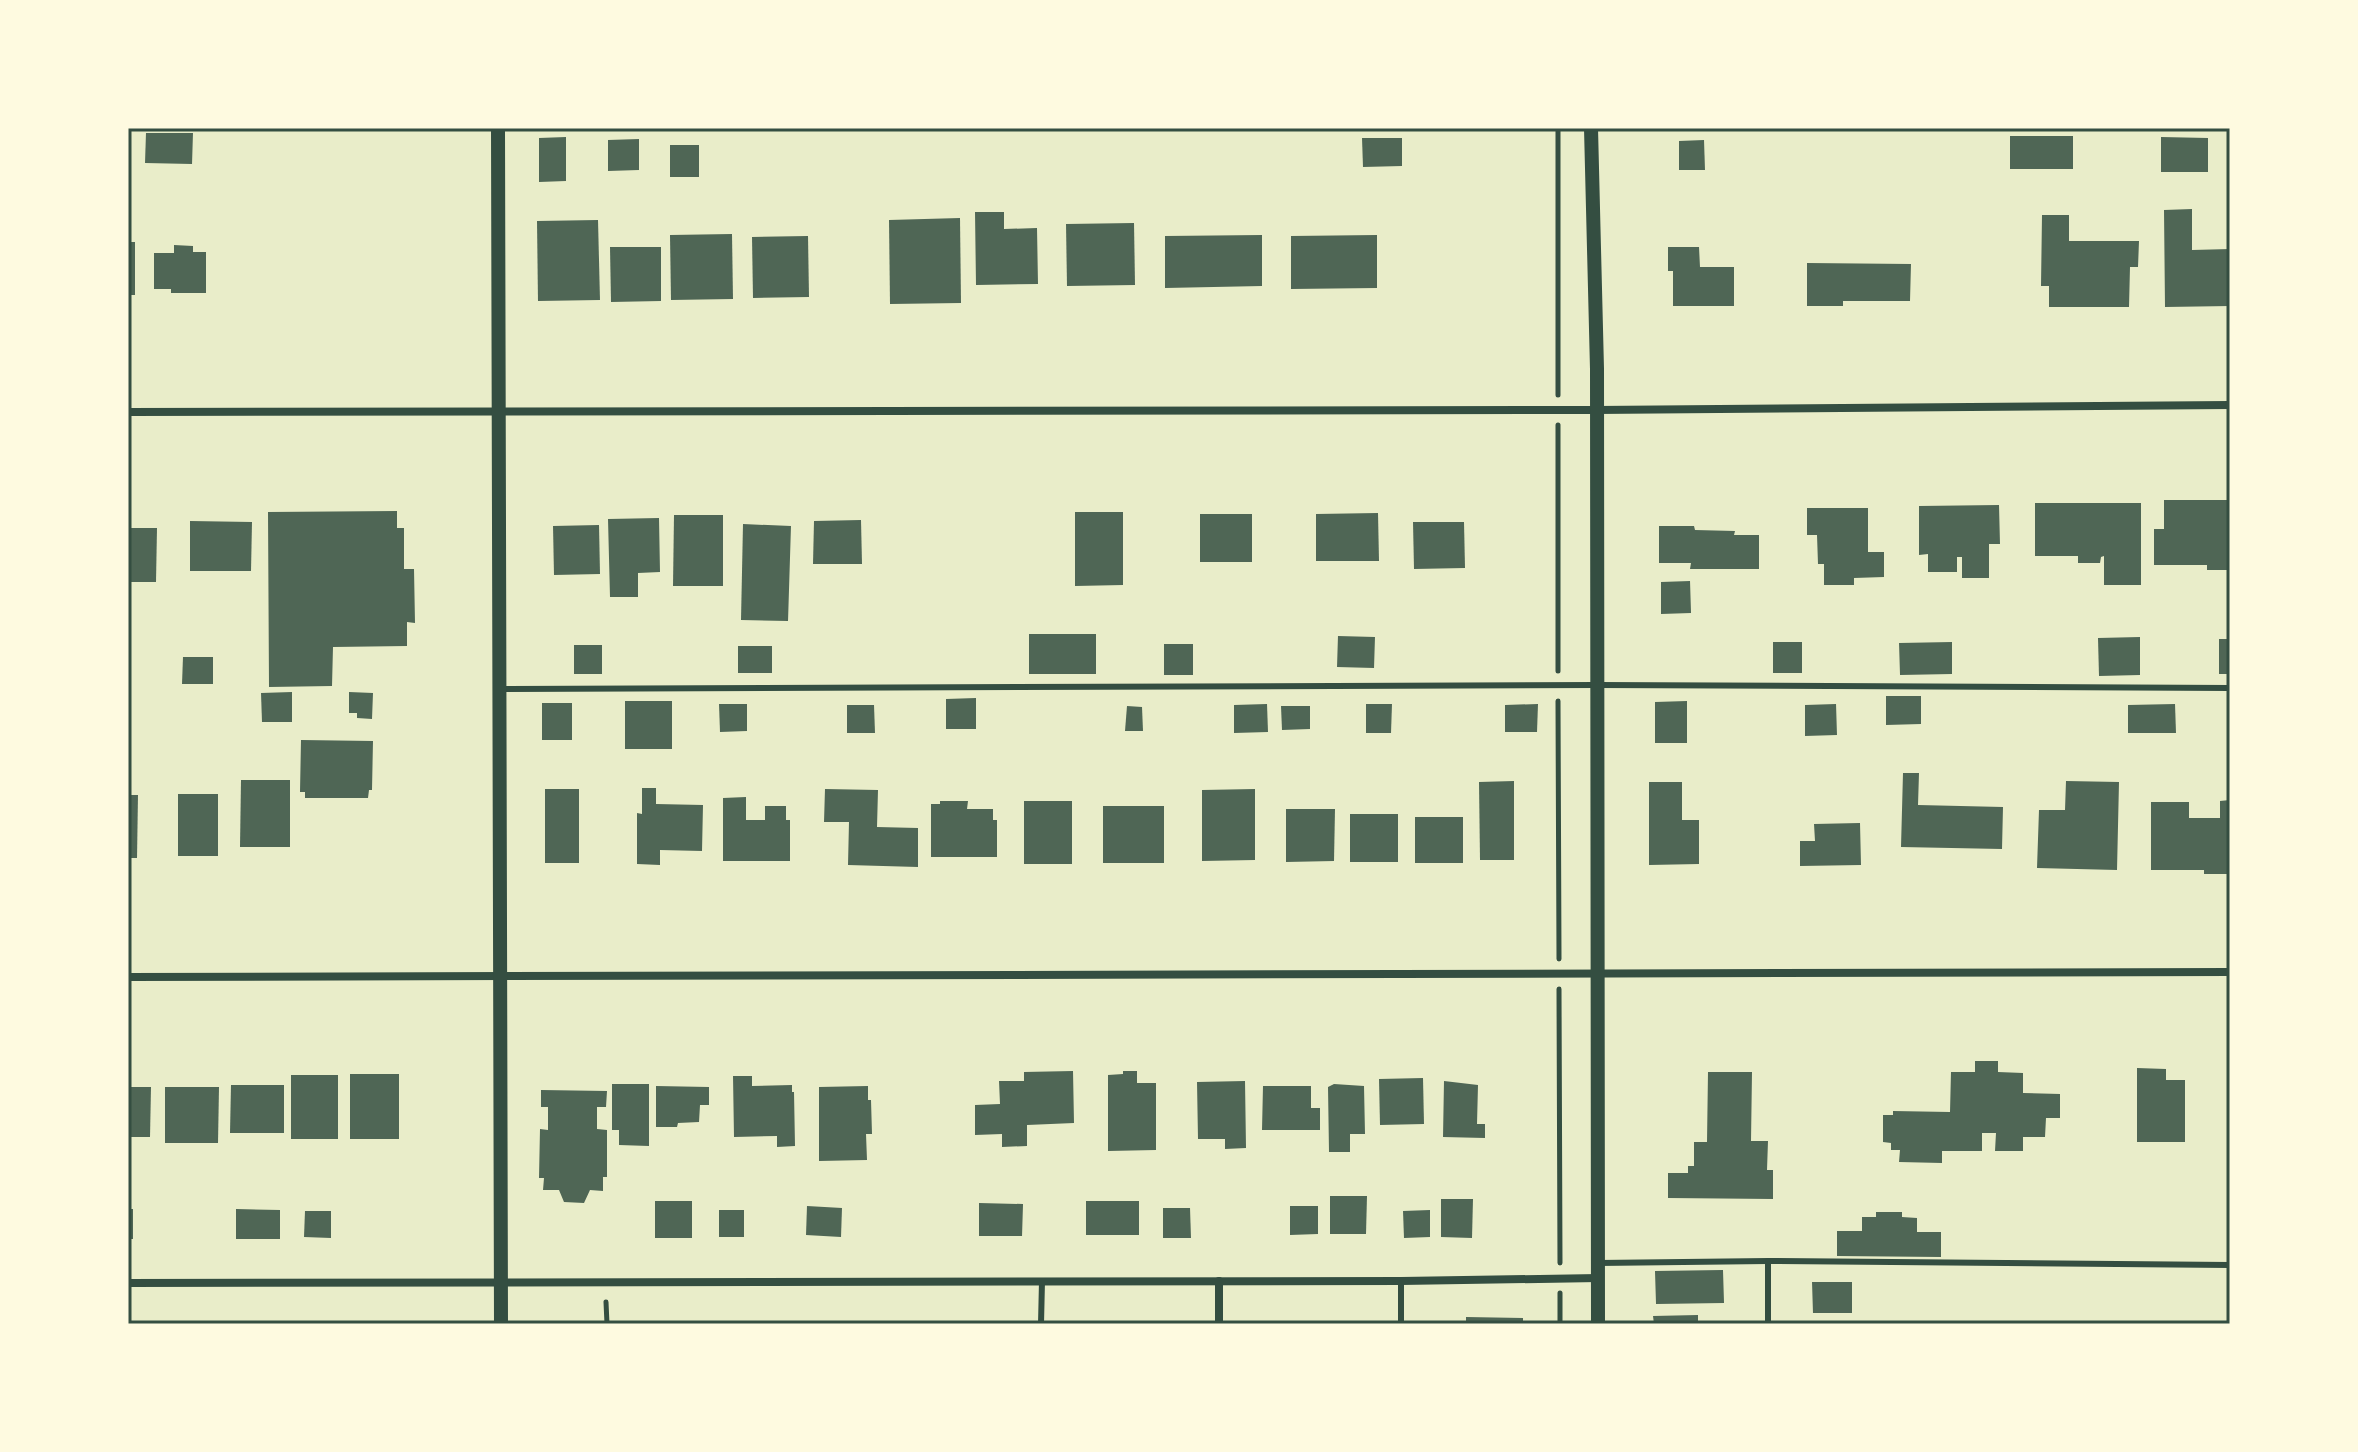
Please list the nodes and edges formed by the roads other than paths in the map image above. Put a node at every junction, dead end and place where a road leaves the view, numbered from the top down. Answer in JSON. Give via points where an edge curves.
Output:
{"nodes":[{"id":1,"x":498,"y":128,"type":"edge"},
{"id":2,"x":1591,"y":128,"type":"edge"},
{"id":3,"x":2230,"y":405,"type":"edge"},
{"id":4,"x":1596,"y":410,"type":"junction"},
{"id":5,"x":499,"y":411,"type":"junction"},
{"id":6,"x":128,"y":412,"type":"edge"},
{"id":7,"x":1597,"y":685,"type":"junction"},
{"id":8,"x":2230,"y":688,"type":"edge"},
{"id":9,"x":500,"y":689,"type":"junction"},
{"id":10,"x":2230,"y":972,"type":"edge"},
{"id":11,"x":1599,"y":973,"type":"junction"},
{"id":12,"x":500,"y":975,"type":"junction"},
{"id":13,"x":128,"y":977,"type":"edge"},
{"id":14,"x":1768,"y":1261,"type":"junction"},
{"id":15,"x":2230,"y":1265,"type":"edge"},
{"id":16,"x":1598,"y":1270,"type":"junction"},
{"id":17,"x":1042,"y":1281,"type":"junction"},
{"id":18,"x":1219,"y":1281,"type":"junction"},
{"id":19,"x":1401,"y":1281,"type":"junction"},
{"id":20,"x":501,"y":1282,"type":"junction"},
{"id":21,"x":128,"y":1283,"type":"edge"},
{"id":22,"x":501,"y":1324,"type":"edge"},
{"id":23,"x":1041,"y":1324,"type":"edge"},
{"id":24,"x":1219,"y":1324,"type":"edge"},
{"id":25,"x":1401,"y":1324,"type":"edge"},
{"id":26,"x":1598,"y":1324,"type":"edge"},
{"id":27,"x":1768,"y":1324,"type":"edge"}],
"edges":[{"from":1,"to":5,"type":"street"},
{"from":2,"to":4,"type":"street"},
{"from":3,"to":4,"type":"street"},
{"from":4,"to":5,"type":"street"},
{"from":4,"to":7,"type":"street"},
{"from":5,"to":6,"type":"street"},
{"from":5,"to":9,"type":"street"},
{"from":7,"to":8,"type":"lane"},
{"from":7,"to":9,"type":"lane"},
{"from":7,"to":11,"type":"street"},
{"from":9,"to":12,"type":"street"},
{"from":10,"to":11,"type":"street"},
{"from":11,"to":12,"type":"street"},
{"from":11,"to":16,"type":"street"},
{"from":12,"to":13,"type":"street"},
{"from":12,"to":20,"type":"street"},
{"from":14,"to":15,"type":"lane"},
{"from":14,"to":16,"type":"lane"},
{"from":14,"to":27,"type":"lane"},
{"from":16,"to":19,"type":"street","via":[[1560,1279]]},
{"from":16,"to":26,"type":"street"},
{"from":17,"to":18,"type":"street"},
{"from":17,"to":20,"type":"street"},
{"from":17,"to":23,"type":"lane"},
{"from":18,"to":19,"type":"street"},
{"from":18,"to":24,"type":"street"},
{"from":19,"to":25,"type":"lane"},
{"from":20,"to":21,"type":"street"},
{"from":20,"to":22,"type":"street"}]}
